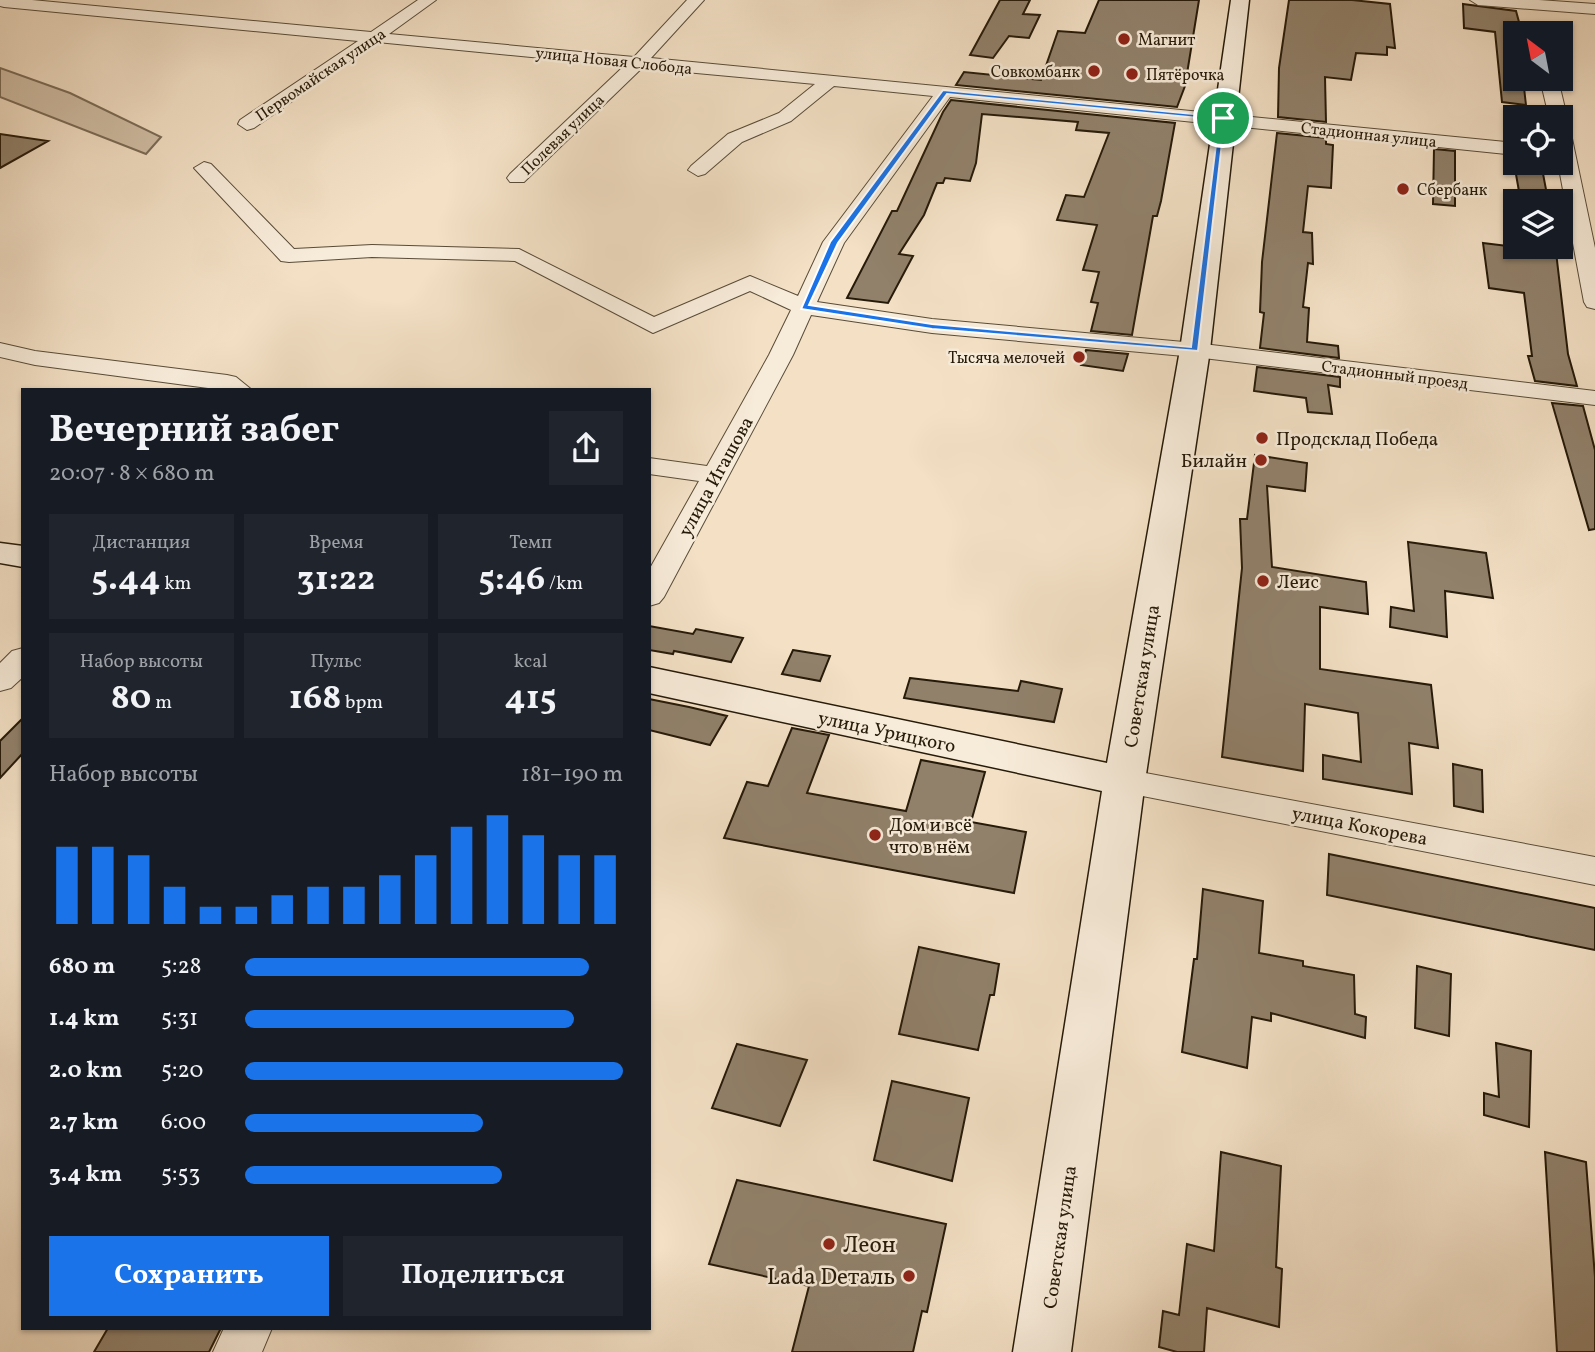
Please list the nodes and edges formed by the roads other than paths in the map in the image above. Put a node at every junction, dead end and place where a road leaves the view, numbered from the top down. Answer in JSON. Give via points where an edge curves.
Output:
{"nodes":[{"id":1,"x":428,"y":0,"type":"edge"},
{"id":2,"x":696,"y":0,"type":"edge"},
{"id":3,"x":1240,"y":0,"type":"edge"},
{"id":4,"x":1478,"y":0,"type":"edge"},
{"id":5,"x":1532,"y":2,"type":"edge"},
{"id":6,"x":2,"y":9,"type":"edge"},
{"id":7,"x":1595,"y":9,"type":"edge"},
{"id":8,"x":1537,"y":21,"type":"edge"},
{"id":9,"x":374,"y":37,"type":"junction"},
{"id":10,"x":638,"y":62,"type":"junction"},
{"id":11,"x":830,"y":80,"type":"junction"},
{"id":12,"x":945,"y":92,"type":"junction"},
{"id":13,"x":1223,"y":118,"type":"junction"},
{"id":14,"x":247,"y":124,"type":"dead end"},
{"id":15,"x":1503,"y":148,"type":"edge"},
{"id":16,"x":1573,"y":167,"type":"edge"},
{"id":17,"x":204,"y":168,"type":"dead end"},
{"id":18,"x":698,"y":170,"type":"dead end"},
{"id":19,"x":517,"y":178,"type":"dead end"},
{"id":20,"x":1595,"y":302,"type":"edge"},
{"id":21,"x":804,"y":307,"type":"junction"},
{"id":22,"x":0,"y":350,"type":"edge"},
{"id":23,"x":1195,"y":350,"type":"junction"},
{"id":24,"x":237,"y":388,"type":"edge"},
{"id":25,"x":1595,"y":398,"type":"edge"},
{"id":26,"x":651,"y":466,"type":"edge"},
{"id":27,"x":716,"y":475,"type":"junction"},
{"id":28,"x":0,"y":553,"type":"edge"},
{"id":29,"x":21,"y":557,"type":"edge"},
{"id":30,"x":651,"y":593,"type":"edge"},
{"id":31,"x":21,"y":660,"type":"edge"},
{"id":32,"x":651,"y":680,"type":"edge"},
{"id":33,"x":0,"y":681,"type":"edge"},
{"id":34,"x":1124,"y":781,"type":"junction"},
{"id":35,"x":1595,"y":871,"type":"edge"},
{"id":36,"x":248,"y":1330,"type":"edge"},
{"id":37,"x":237,"y":1352,"type":"edge"},
{"id":38,"x":1042,"y":1352,"type":"edge"}],
"edges":[{"from":1,"to":9,"type":"street","name":"Первомайская улица"},
{"from":2,"to":10,"type":"street","name":"Полевая улица"},
{"from":3,"to":13,"type":"main road","name":"Советская улица"},
{"from":4,"to":5,"type":"street"},
{"from":5,"to":7,"type":"street"},
{"from":5,"to":8,"type":"street"},
{"from":6,"to":9,"type":"street","name":"улица Новая Слобода","via":[[26,4]]},
{"from":9,"to":10,"type":"street","name":"улица Новая Слобода"},
{"from":9,"to":14,"type":"street","name":"Первомайская улица"},
{"from":10,"to":11,"type":"street","name":"улица Новая Слобода"},
{"from":10,"to":19,"type":"street","name":"Полевая улица"},
{"from":11,"to":12,"type":"street","name":"улица Новая Слобода"},
{"from":11,"to":18,"type":"street","via":[[785,117],[735,138]]},
{"from":12,"to":13,"type":"street","name":"улица Новая Слобода"},
{"from":12,"to":21,"type":"street","name":"улица Игашова","via":[[834,242]]},
{"from":13,"to":15,"type":"street","name":"Стадионная улица"},
{"from":13,"to":23,"type":"main road","name":"Советская улица"},
{"from":16,"to":20,"type":"street"},
{"from":17,"to":21,"type":"street","name":"Стадионный проезд","via":[[289,256],[372,251],[519,255],[653,326],[750,283]]},
{"from":21,"to":23,"type":"street","name":"Стадионный проезд","via":[[932,326]]},
{"from":21,"to":27,"type":"street","name":"улица Игашова"},
{"from":22,"to":24,"type":"street","via":[[227,382]]},
{"from":23,"to":25,"type":"street","name":"Стадионный проезд"},
{"from":23,"to":34,"type":"main road","name":"Советская улица"},
{"from":26,"to":27,"type":"street"},
{"from":27,"to":30,"type":"street","name":"улица Игашова"},
{"from":28,"to":29,"type":"main road"},
{"from":31,"to":33,"type":"street"},
{"from":32,"to":34,"type":"main road","name":"улица Урицкого"},
{"from":34,"to":35,"type":"street","name":"улица Кокорева"},
{"from":34,"to":38,"type":"main road","name":"Советская улица"},
{"from":36,"to":37,"type":"street"}]}
